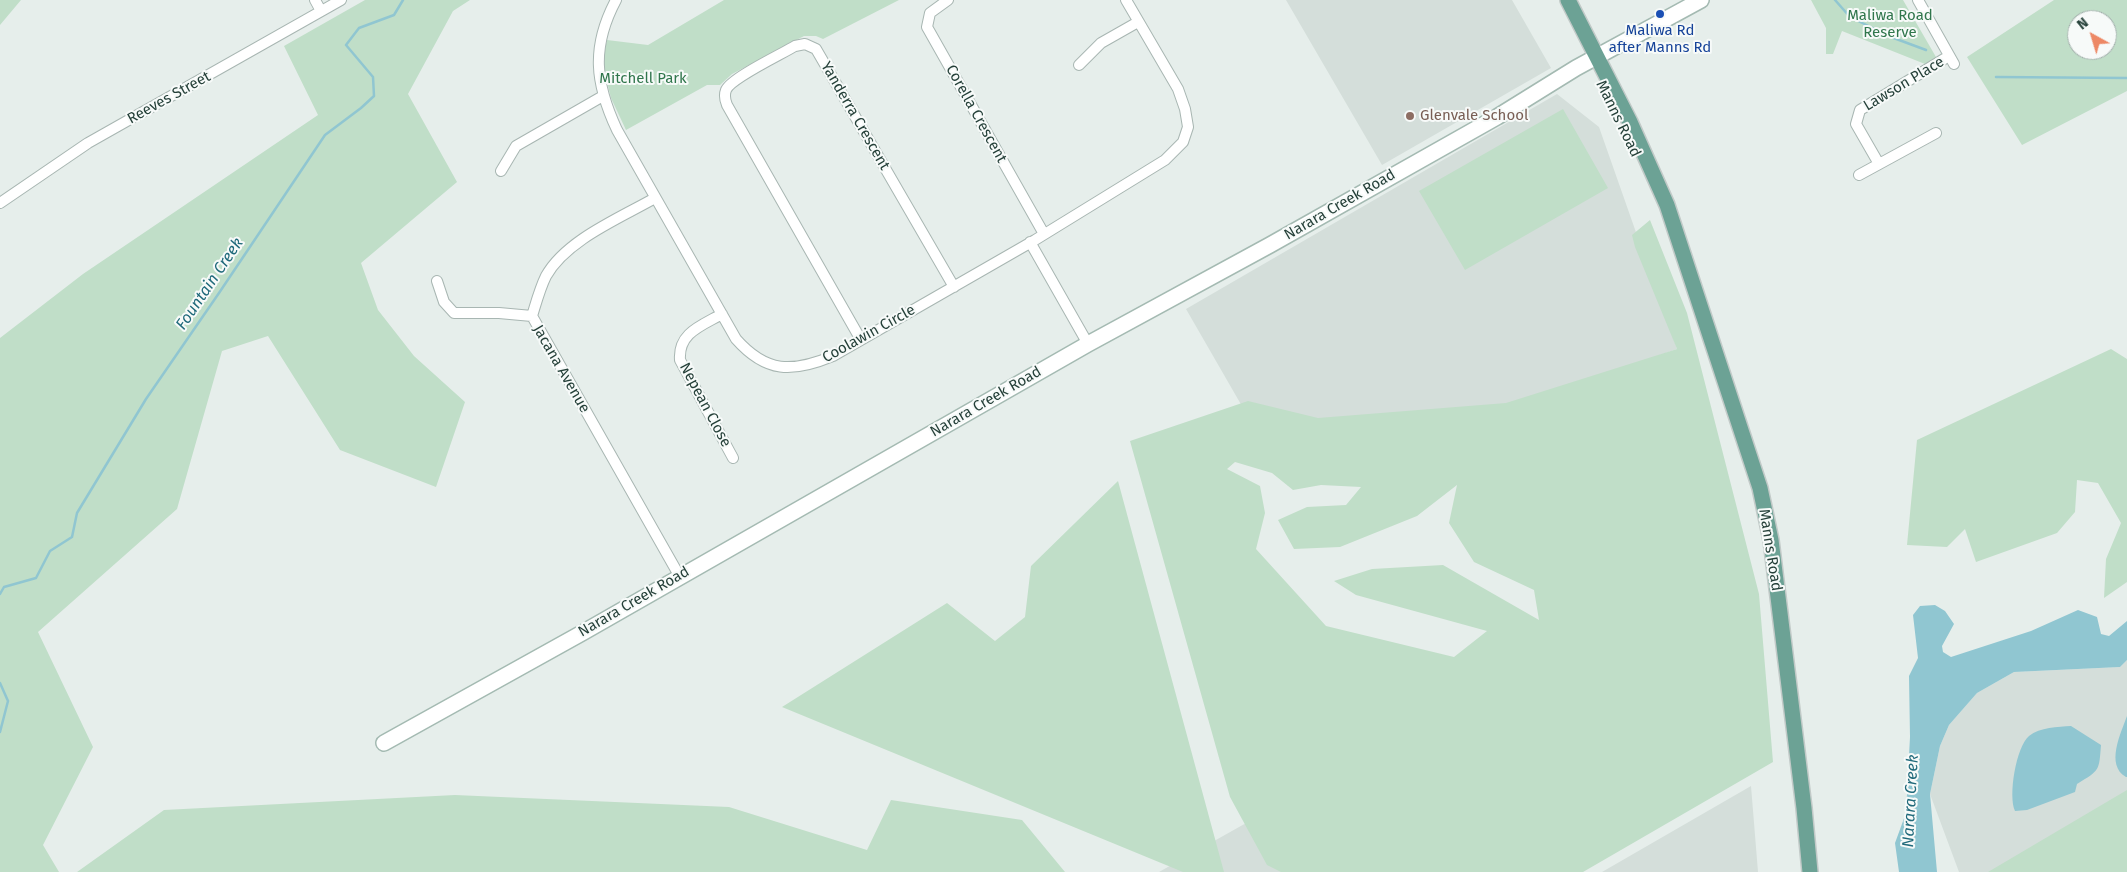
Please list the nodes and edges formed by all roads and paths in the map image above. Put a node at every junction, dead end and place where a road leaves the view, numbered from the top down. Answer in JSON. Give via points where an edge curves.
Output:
{"nodes":[{"id":1,"x":315,"y":0,"type":"edge"},
{"id":2,"x":341,"y":0,"type":"edge"},
{"id":3,"x":616,"y":0,"type":"edge"},
{"id":4,"x":948,"y":0,"type":"edge"},
{"id":5,"x":1126,"y":0,"type":"edge"},
{"id":6,"x":1556,"y":0,"type":"edge"},
{"id":7,"x":1568,"y":0,"type":"edge"},
{"id":8,"x":1701,"y":0,"type":"edge"},
{"id":9,"x":1918,"y":0,"type":"edge"},
{"id":10,"x":322,"y":11,"type":"junction"},
{"id":11,"x":1138,"y":22,"type":"junction"},
{"id":12,"x":1593,"y":60,"type":"junction"},
{"id":13,"x":1079,"y":65,"type":"dead end"},
{"id":14,"x":603,"y":96,"type":"junction"},
{"id":15,"x":1936,"y":133,"type":"dead end"},
{"id":16,"x":1879,"y":164,"type":"junction"},
{"id":17,"x":501,"y":171,"type":"dead end"},
{"id":18,"x":1859,"y":175,"type":"dead end"},
{"id":19,"x":655,"y":198,"type":"junction"},
{"id":20,"x":0,"y":203,"type":"edge"},
{"id":21,"x":1044,"y":234,"type":"junction"},
{"id":22,"x":1030,"y":242,"type":"junction"},
{"id":23,"x":437,"y":281,"type":"dead end"},
{"id":24,"x":954,"y":287,"type":"junction"},
{"id":25,"x":722,"y":314,"type":"junction"},
{"id":26,"x":532,"y":316,"type":"junction"},
{"id":27,"x":860,"y":340,"type":"junction"},
{"id":28,"x":1088,"y":344,"type":"junction"},
{"id":29,"x":733,"y":458,"type":"dead end"},
{"id":30,"x":680,"y":577,"type":"junction"},
{"id":31,"x":384,"y":743,"type":"dead end"},
{"id":32,"x":1810,"y":872,"type":"edge"}],
"edges":[{"from":1,"to":10,"type":"street"},
{"from":2,"to":10,"type":"street","name":"Reeves Street"},
{"from":3,"to":14,"type":"street","name":"Coolawin Circle","via":[[599,42]]},
{"from":4,"to":21,"type":"street","name":"Corella Crescent","via":[[930,13],[927,27]]},
{"from":5,"to":11,"type":"street","name":"Coolawin Circle"},
{"from":6,"to":12,"type":"main road","name":"Manns Road"},
{"from":7,"to":12,"type":"main road","name":"Manns Road"},
{"from":8,"to":12,"type":"street","name":"Narara Creek Road"},
{"from":9,"to":16,"type":"street","name":"Lawson Place","via":[[1952,60],[1860,110],[1856,124]]},
{"from":10,"to":20,"type":"street","name":"Reeves Street","via":[[88,143]]},
{"from":11,"to":13,"type":"street","via":[[1101,43]]},
{"from":11,"to":21,"type":"street","name":"Coolawin Circle","via":[[1178,88],[1188,127],[1183,142],[1165,160]]},
{"from":12,"to":28,"type":"street","name":"Narara Creek Road","via":[[1497,117]]},
{"from":12,"to":32,"type":"main road","name":"Manns Road","via":[[1660,209],[1678,239],[1760,488],[1771,540]]},
{"from":14,"to":17,"type":"street","via":[[516,146]]},
{"from":14,"to":19,"type":"street","name":"Coolawin Circle","via":[[617,130]]},
{"from":15,"to":16,"type":"street"},
{"from":16,"to":18,"type":"street"},
{"from":19,"to":25,"type":"street","name":"Coolawin Circle"},
{"from":19,"to":26,"type":"street","name":"Jacana Avenue","via":[[593,232],[561,256],[546,277]]},
{"from":21,"to":22,"type":"street","name":"Coolawin Circle"},
{"from":22,"to":24,"type":"street","name":"Coolawin Circle"},
{"from":22,"to":28,"type":"street"},
{"from":23,"to":26,"type":"street","via":[[444,302],[454,313]]},
{"from":24,"to":27,"type":"street","name":"Coolawin Circle"},
{"from":24,"to":27,"type":"street","name":"Yanderra Crescent","via":[[816,49],[805,44],[795,46],[735,80],[726,90],[725,98]]},
{"from":25,"to":27,"type":"street","name":"Coolawin Circle","via":[[745,348],[768,364],[783,368],[816,364]]},
{"from":25,"to":29,"type":"street","name":"Nepean Close","via":[[683,339],[679,350],[680,360]]},
{"from":26,"to":30,"type":"street","name":"Jacana Avenue"},
{"from":28,"to":30,"type":"street","name":"Narara Creek Road"},
{"from":30,"to":31,"type":"street","name":"Narara Creek Road"}]}
